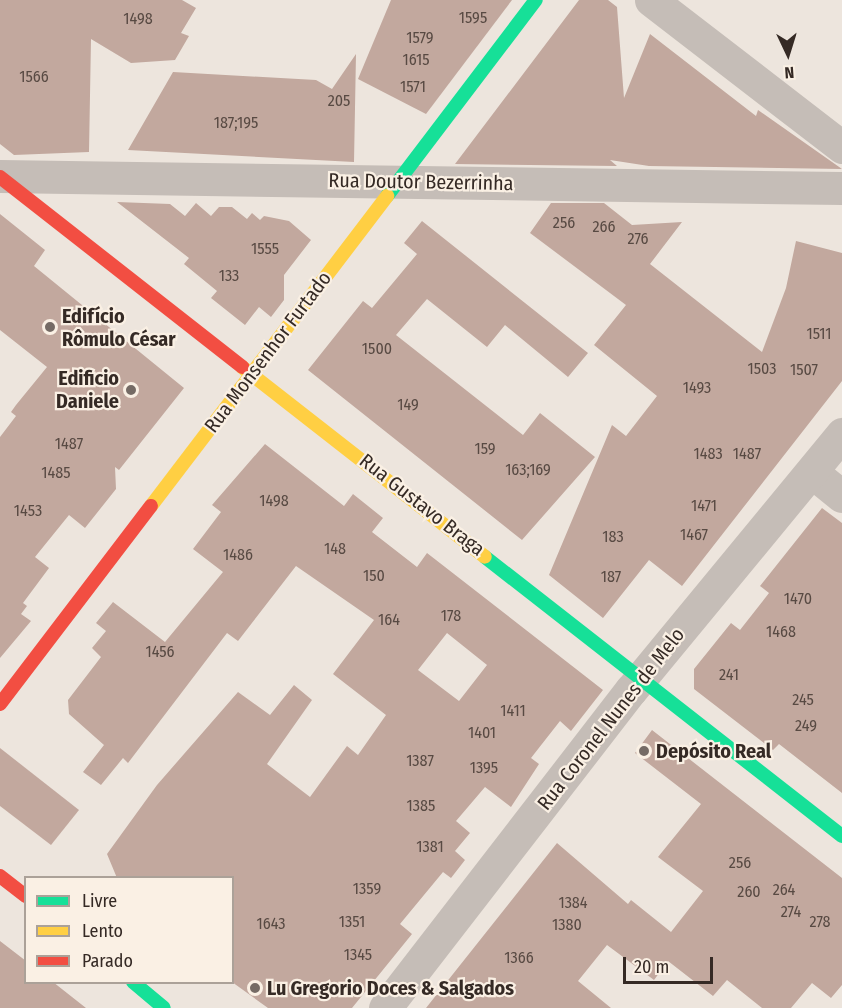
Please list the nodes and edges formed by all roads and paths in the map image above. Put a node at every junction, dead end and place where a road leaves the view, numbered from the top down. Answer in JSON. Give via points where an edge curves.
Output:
{"nodes":[{"id":1,"x":536,"y":0,"type":"edge"},
{"id":2,"x":651,"y":0,"type":"edge"},
{"id":3,"x":842,"y":147,"type":"edge"},
{"id":4,"x":0,"y":177,"type":"edge"},
{"id":5,"x":396,"y":182,"type":"junction"},
{"id":6,"x":842,"y":188,"type":"edge"},
{"id":7,"x":252,"y":373,"type":"junction"},
{"id":8,"x":842,"y":434,"type":"edge"},
{"id":9,"x":812,"y":472,"type":"junction"},
{"id":10,"x":842,"y":496,"type":"edge"},
{"id":11,"x":642,"y":678,"type":"junction"},
{"id":12,"x":0,"y":704,"type":"edge"},
{"id":13,"x":842,"y":836,"type":"edge"},
{"id":14,"x":0,"y":876,"type":"edge"},
{"id":15,"x":24,"y":894,"type":"edge"},
{"id":16,"x":136,"y":984,"type":"edge"},
{"id":17,"x":164,"y":1008,"type":"edge"},
{"id":18,"x":386,"y":1008,"type":"edge"}],
"edges":[{"from":1,"to":5,"type":"street","name":"Rua Monsenhor Furtado"},
{"from":2,"to":3,"type":"street"},
{"from":4,"to":5,"type":"street","name":"Rua Doutor Bezerrinha"},
{"from":4,"to":7,"type":"street","name":"Rua Gustavo Braga"},
{"from":5,"to":6,"type":"street","name":"Rua Doutor Bezerrinha"},
{"from":5,"to":7,"type":"street","name":"Rua Monsenhor Furtado"},
{"from":7,"to":11,"type":"street","name":"Rua Gustavo Braga"},
{"from":7,"to":12,"type":"street","name":"Rua Monsenhor Furtado"},
{"from":8,"to":9,"type":"street","name":"Rua Coronel Nunes de Melo"},
{"from":9,"to":10,"type":"street"},
{"from":9,"to":11,"type":"street","name":"Rua Coronel Nunes de Melo"},
{"from":11,"to":13,"type":"street","name":"Rua Gustavo Braga"},
{"from":11,"to":18,"type":"street","name":"Rua Coronel Nunes de Melo"},
{"from":14,"to":15,"type":"street"},
{"from":16,"to":17,"type":"street"}]}
